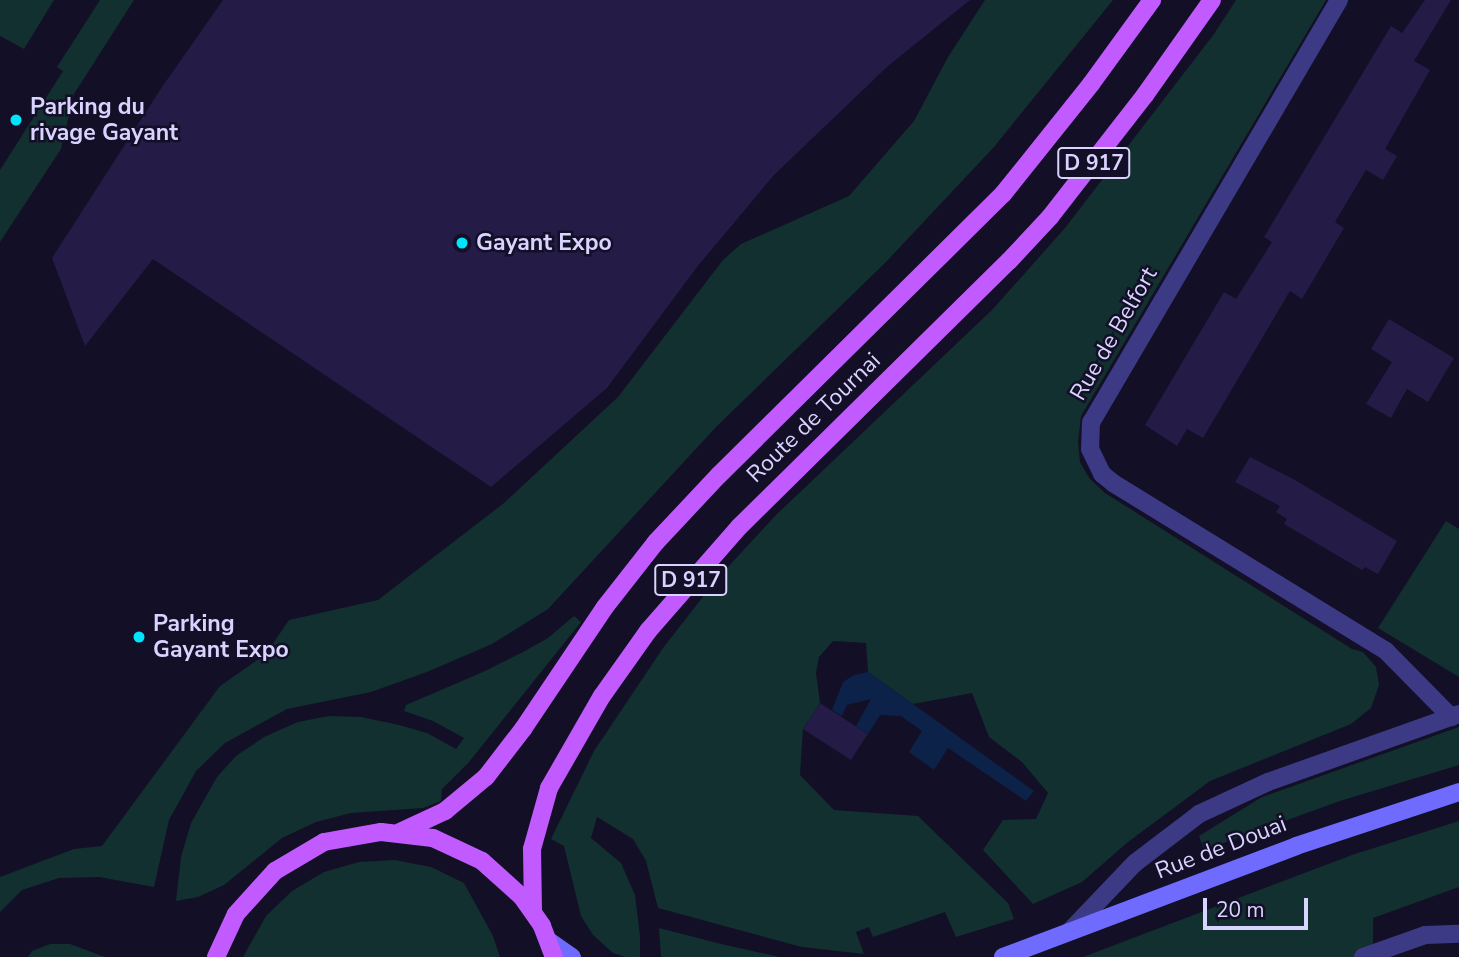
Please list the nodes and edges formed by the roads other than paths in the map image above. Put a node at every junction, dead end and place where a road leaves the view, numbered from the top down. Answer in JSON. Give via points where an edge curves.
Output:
{"nodes":[{"id":1,"x":1152,"y":0,"type":"edge"},
{"id":2,"x":1212,"y":0,"type":"edge"},
{"id":3,"x":1339,"y":0,"type":"edge"},
{"id":4,"x":1455,"y":715,"type":"edge"},
{"id":5,"x":1459,"y":792,"type":"edge"},
{"id":6,"x":400,"y":832,"type":"junction"},
{"id":7,"x":533,"y":911,"type":"junction"},
{"id":8,"x":1069,"y":932,"type":"junction"},
{"id":9,"x":1459,"y":934,"type":"edge"},
{"id":10,"x":551,"y":949,"type":"edge"},
{"id":11,"x":216,"y":957,"type":"edge"},
{"id":12,"x":572,"y":957,"type":"edge"},
{"id":13,"x":1003,"y":957,"type":"edge"},
{"id":14,"x":1363,"y":957,"type":"edge"}],
"edges":[{"from":1,"to":6,"type":"main road","name":"Route de Tournai","number":"D 917","via":[[1055,131],[995,202],[656,542],[486,777],[445,811]]},
{"from":2,"to":7,"type":"main road","name":"Route de Tournai","number":"D 917","via":[[1050,217],[738,527],[648,631],[602,696],[549,788],[532,849]]},
{"from":3,"to":4,"type":"street","name":"Rue de Belfort","via":[[1090,422],[1090,449],[1102,474],[1114,483],[1386,651]]},
{"from":4,"to":8,"type":"street","via":[[1243,792],[1199,814],[1135,863]]},
{"from":5,"to":8,"type":"street","name":"Rue de Douai","via":[[1321,836]]},
{"from":6,"to":7,"type":"main road","via":[[433,838],[467,852],[497,871]]},
{"from":6,"to":11,"type":"main road","via":[[343,837],[290,860],[247,898]]},
{"from":7,"to":10,"type":"main road"},
{"from":8,"to":13,"type":"street","name":"Rue de Douai"},
{"from":9,"to":14,"type":"street","via":[[1425,935]]},
{"from":10,"to":12,"type":"street"}]}
